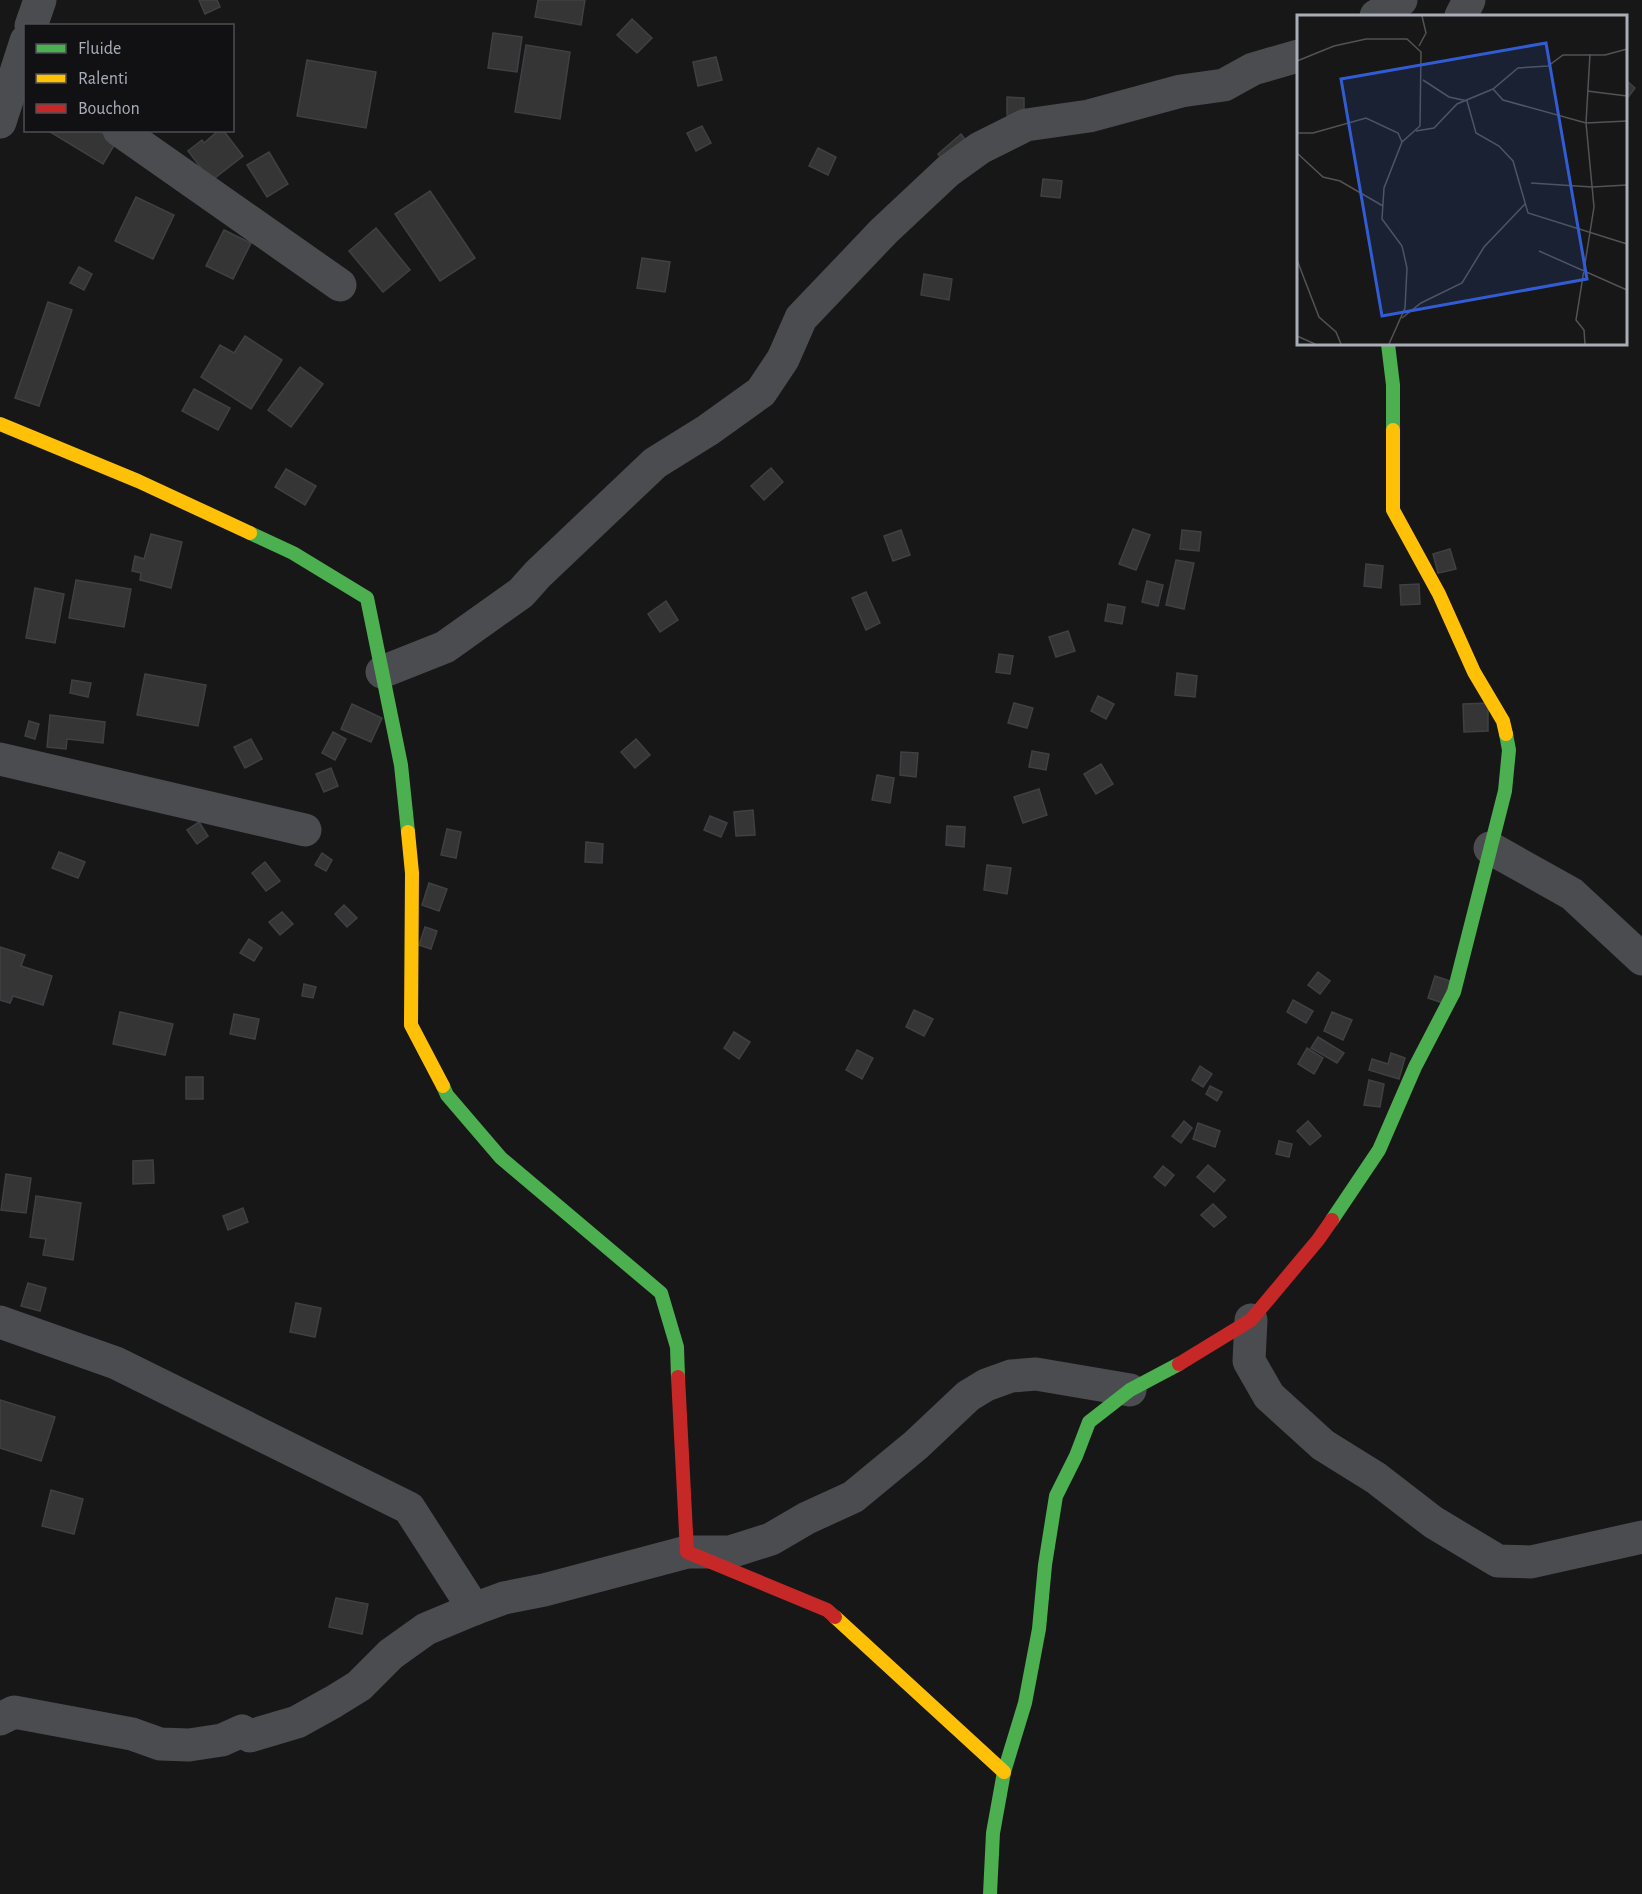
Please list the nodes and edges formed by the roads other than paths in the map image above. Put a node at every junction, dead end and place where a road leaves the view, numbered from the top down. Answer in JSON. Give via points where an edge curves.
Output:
{"nodes":[{"id":1,"x":40,"y":0,"type":"edge"},
{"id":2,"x":1401,"y":0,"type":"edge"},
{"id":3,"x":1469,"y":0,"type":"edge"},
{"id":4,"x":1378,"y":15,"type":"edge"},
{"id":5,"x":1462,"y":15,"type":"edge"},
{"id":6,"x":32,"y":24,"type":"edge"},
{"id":7,"x":17,"y":53,"type":"edge"},
{"id":8,"x":1297,"y":57,"type":"edge"},
{"id":9,"x":0,"y":122,"type":"edge"},
{"id":10,"x":122,"y":132,"type":"edge"},
{"id":11,"x":340,"y":285,"type":"dead end"},
{"id":12,"x":1388,"y":345,"type":"edge"},
{"id":13,"x":0,"y":424,"type":"edge"},
{"id":14,"x":382,"y":672,"type":"junction"},
{"id":15,"x":0,"y":759,"type":"edge"},
{"id":16,"x":305,"y":830,"type":"dead end"},
{"id":17,"x":1490,"y":848,"type":"junction"},
{"id":18,"x":1642,"y":959,"type":"edge"},
{"id":19,"x":1251,"y":1320,"type":"junction"},
{"id":20,"x":0,"y":1322,"type":"edge"},
{"id":21,"x":1130,"y":1390,"type":"junction"},
{"id":22,"x":1642,"y":1537,"type":"edge"},
{"id":23,"x":687,"y":1552,"type":"junction"},
{"id":24,"x":474,"y":1609,"type":"junction"},
{"id":25,"x":0,"y":1719,"type":"edge"},
{"id":26,"x":1004,"y":1772,"type":"junction"},
{"id":27,"x":990,"y":1894,"type":"edge"}],
"edges":[{"from":1,"to":6,"type":"street"},
{"from":2,"to":4,"type":"street"},
{"from":3,"to":5,"type":"street"},
{"from":7,"to":9,"type":"street"},
{"from":8,"to":14,"type":"street","via":[[1252,69],[1224,85],[1181,91],[1089,116],[1026,125],[980,148],[948,171],[884,231],[801,318],[783,359],[760,392],[656,463],[521,593],[445,646]]},
{"from":10,"to":11,"type":"street"},
{"from":12,"to":17,"type":"street","via":[[1393,386],[1393,510],[1439,594],[1474,672],[1503,721],[1509,750],[1505,791]]},
{"from":13,"to":14,"type":"street","via":[[138,481],[293,553],[367,598]]},
{"from":14,"to":23,"type":"street","via":[[401,765],[412,873],[411,1025],[447,1095],[501,1158],[661,1293],[677,1347]]},
{"from":15,"to":16,"type":"street"},
{"from":17,"to":18,"type":"street","via":[[1572,894]]},
{"from":17,"to":19,"type":"street","via":[[1454,992],[1415,1067],[1379,1150],[1318,1240]]},
{"from":19,"to":21,"type":"street"},
{"from":19,"to":22,"type":"street","via":[[1249,1360],[1269,1396],[1323,1445],[1376,1478],[1433,1522],[1498,1561],[1531,1562]]},
{"from":20,"to":24,"type":"street","via":[[116,1363],[409,1508]]},
{"from":21,"to":23,"type":"street","via":[[1036,1374],[1011,1376],[986,1385],[968,1396],[853,1497],[771,1539],[730,1552]]},
{"from":21,"to":26,"type":"street","via":[[1089,1422],[1056,1496],[1039,1629],[1025,1703]]},
{"from":23,"to":24,"type":"street"},
{"from":23,"to":26,"type":"street","via":[[827,1610]]},
{"from":24,"to":25,"type":"street","via":[[426,1629],[391,1654],[359,1686],[333,1702],[297,1722],[250,1736],[242,1731],[222,1740],[160,1744],[132,1734],[14,1712]]},
{"from":26,"to":27,"type":"street","via":[[993,1833]]}]}
